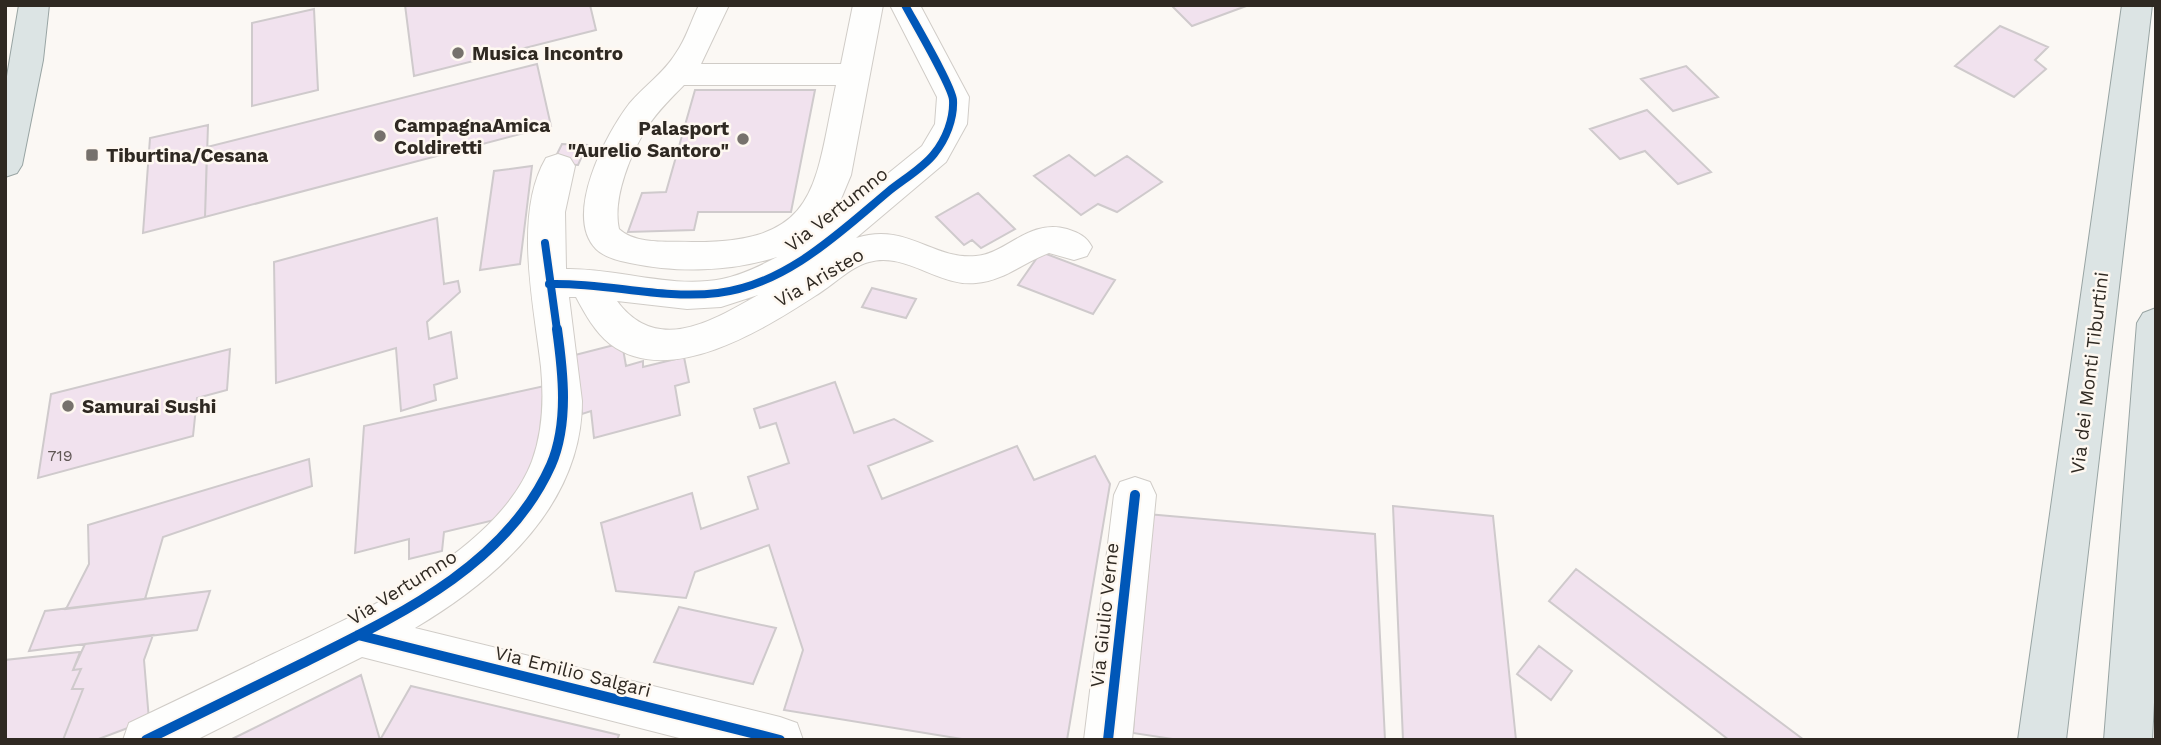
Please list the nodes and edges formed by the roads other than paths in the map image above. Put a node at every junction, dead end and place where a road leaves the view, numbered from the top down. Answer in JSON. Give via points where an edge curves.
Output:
{"nodes":[{"id":1,"x":34,"y":5,"type":"edge"},
{"id":2,"x":714,"y":5,"type":"edge"},
{"id":3,"x":868,"y":5,"type":"edge"},
{"id":4,"x":905,"y":5,"type":"edge"},
{"id":5,"x":2137,"y":5,"type":"edge"},
{"id":6,"x":853,"y":74,"type":"junction"},
{"id":7,"x":675,"y":75,"type":"junction"},
{"id":8,"x":5,"y":165,"type":"edge"},
{"id":9,"x":558,"y":166,"type":"dead end"},
{"id":10,"x":1074,"y":247,"type":"dead end"},
{"id":11,"x":568,"y":284,"type":"junction"},
{"id":12,"x":2156,"y":323,"type":"edge"},
{"id":13,"x":1135,"y":495,"type":"dead end"},
{"id":14,"x":358,"y":635,"type":"junction"},
{"id":15,"x":146,"y":740,"type":"edge"},
{"id":16,"x":780,"y":740,"type":"edge"},
{"id":17,"x":1108,"y":740,"type":"edge"},
{"id":18,"x":2042,"y":740,"type":"edge"},
{"id":19,"x":2128,"y":740,"type":"edge"}],
"edges":[{"from":1,"to":8,"type":"main road"},
{"from":2,"to":7,"type":"street","via":[[692,53]]},
{"from":3,"to":6,"type":"street"},
{"from":4,"to":11,"type":"street","name":"Via Vertumno","via":[[954,103],[948,131],[927,161],[811,254],[745,288],[687,295]]},
{"from":5,"to":18,"type":"main road","name":"Via dei Monti Tiburtini"},
{"from":6,"to":7,"type":"street"},
{"from":6,"to":7,"type":"street","via":[[831,185],[821,205],[797,232],[766,247],[736,254],[622,248],[607,239],[600,221],[616,156],[640,111]]},
{"from":9,"to":11,"type":"street","name":"Via Vertumno","via":[[549,197],[545,243]]},
{"from":10,"to":11,"type":"street","name":"Via Aristeo","via":[[1059,240],[1040,242],[977,270],[948,266],[894,246],[871,247],[851,254],[734,326],[682,342],[652,344],[633,339]]},
{"from":11,"to":14,"type":"street","name":"Via Vertumno","via":[[562,418],[530,505],[487,552],[426,597]]},
{"from":12,"to":19,"type":"main road"},
{"from":13,"to":17,"type":"street","name":"Via Giulio Verne"},
{"from":14,"to":15,"type":"street","name":"Via Vertumno"},
{"from":14,"to":16,"type":"street","name":"Via Emilio Salgari"}]}
